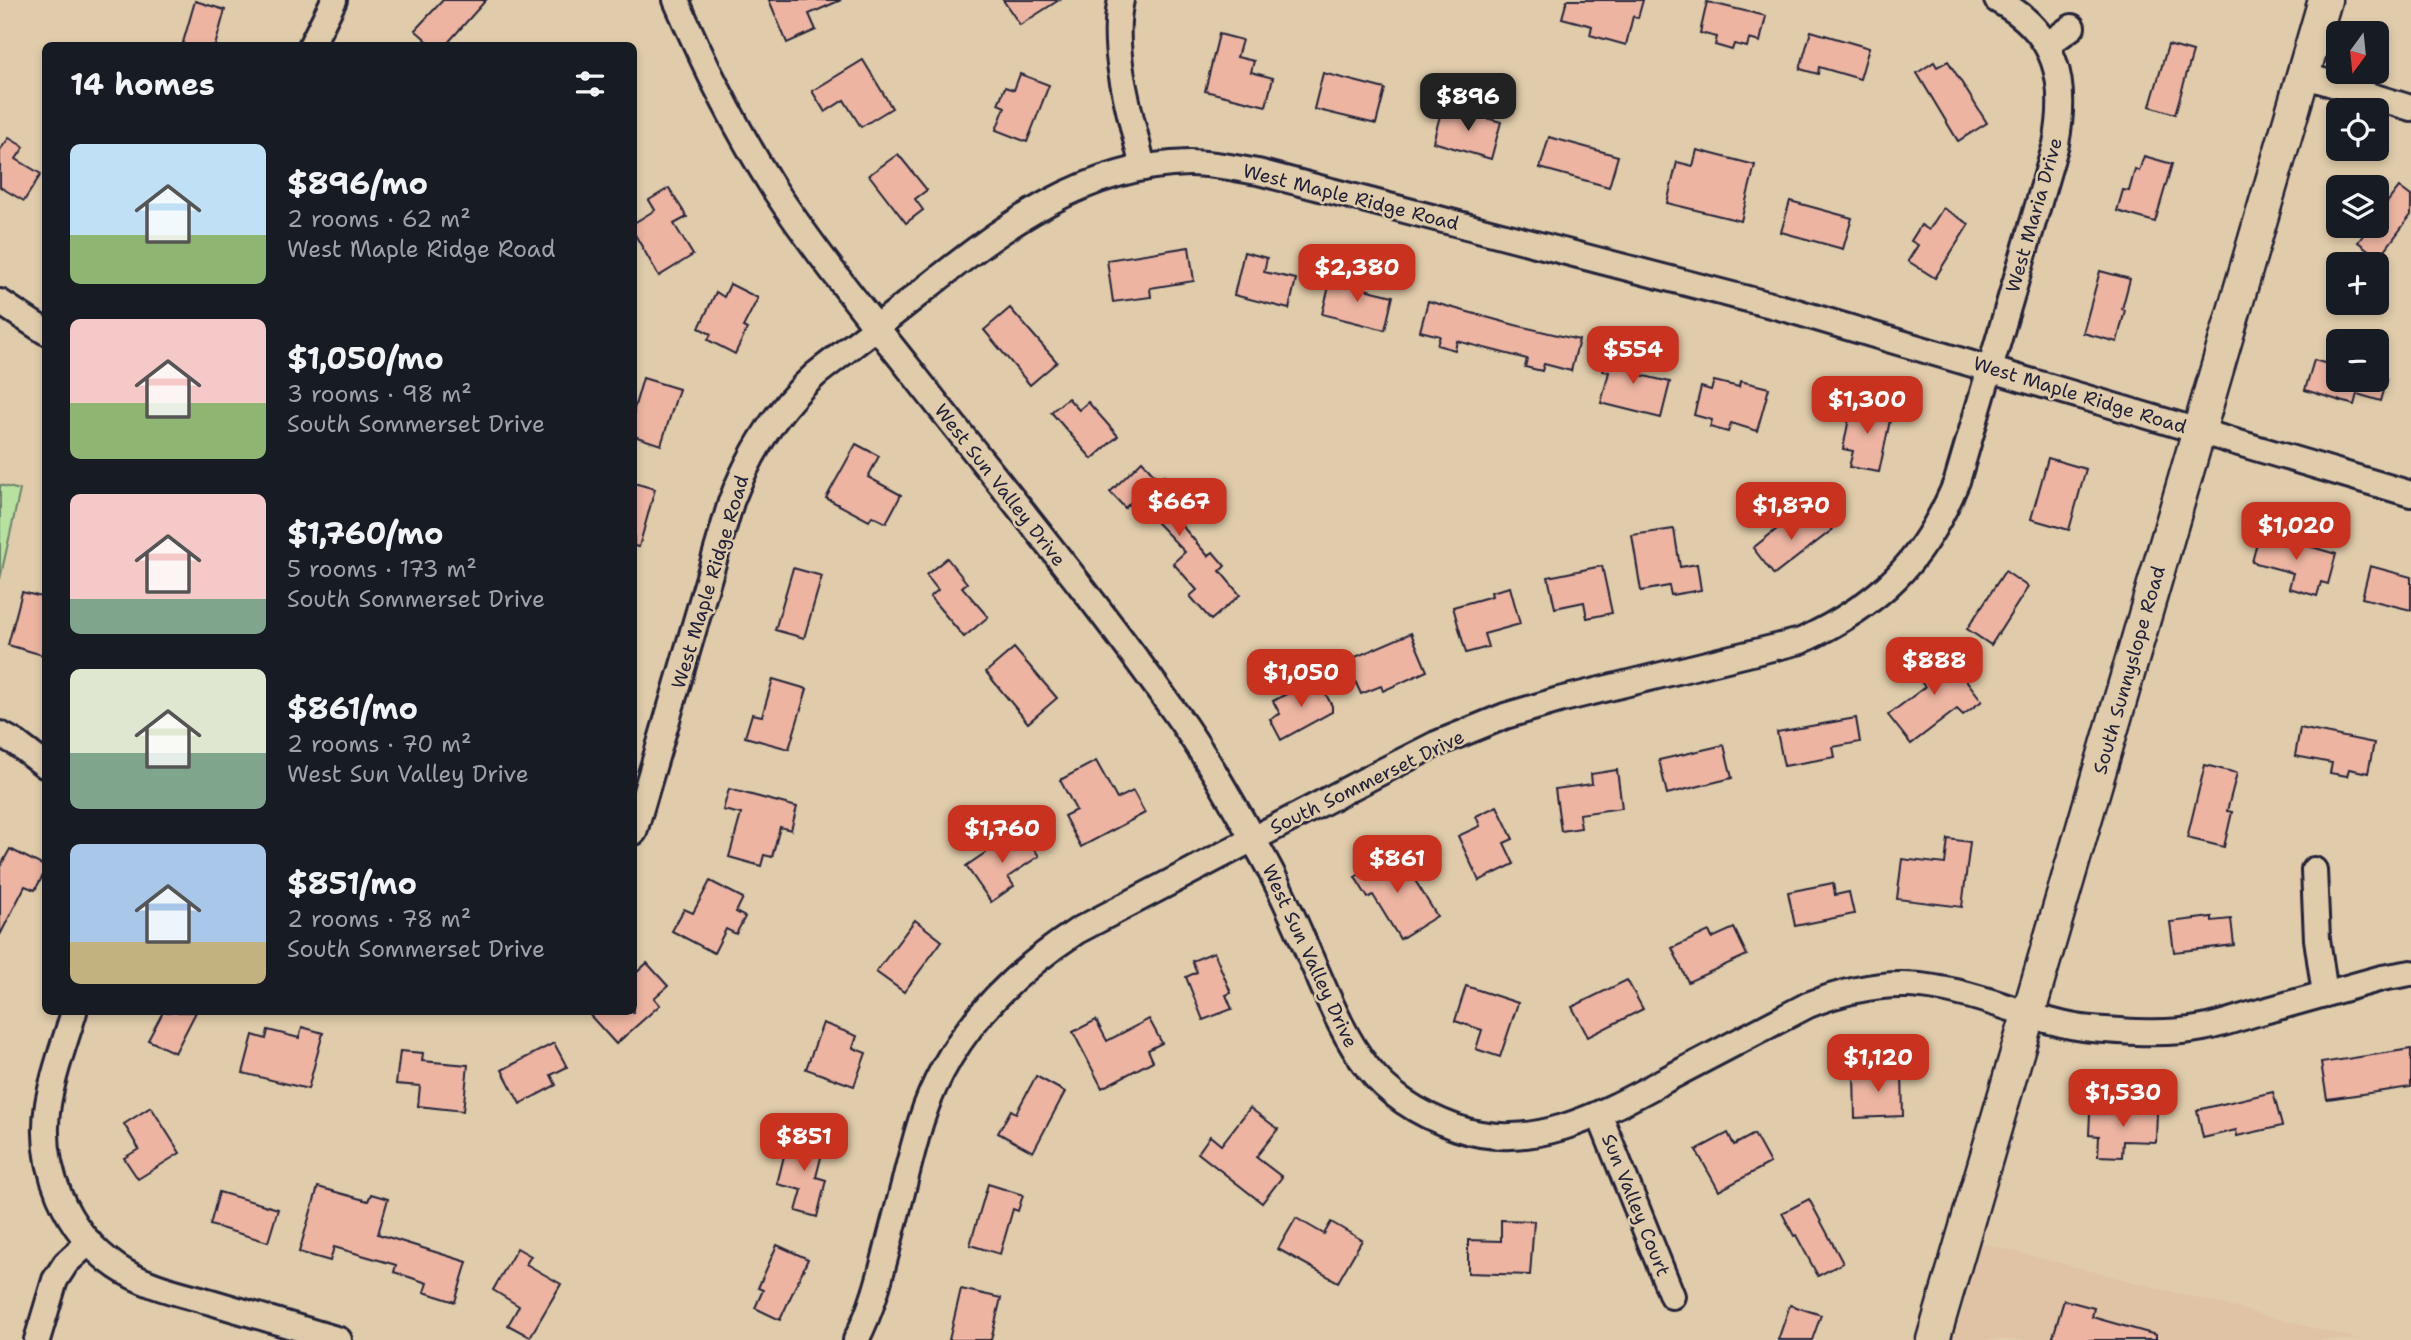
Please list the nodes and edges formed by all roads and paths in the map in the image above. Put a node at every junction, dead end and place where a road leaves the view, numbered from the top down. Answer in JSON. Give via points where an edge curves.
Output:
{"nodes":[{"id":1,"x":334,"y":0,"type":"edge"},
{"id":2,"x":676,"y":0,"type":"edge"},
{"id":3,"x":1121,"y":0,"type":"edge"},
{"id":4,"x":1997,"y":0,"type":"edge"},
{"id":5,"x":2326,"y":0,"type":"edge"},
{"id":6,"x":2072,"y":27,"type":"dead end"},
{"id":7,"x":313,"y":42,"type":"edge"},
{"id":8,"x":2047,"y":45,"type":"junction"},
{"id":9,"x":2303,"y":75,"type":"junction"},
{"id":10,"x":2411,"y":108,"type":"edge"},
{"id":11,"x":1143,"y":169,"type":"junction"},
{"id":12,"x":0,"y":302,"type":"edge"},
{"id":13,"x":877,"y":327,"type":"junction"},
{"id":14,"x":42,"y":329,"type":"edge"},
{"id":15,"x":1990,"y":368,"type":"junction"},
{"id":16,"x":2199,"y":431,"type":"junction"},
{"id":17,"x":2411,"y":494,"type":"edge"},
{"id":18,"x":0,"y":734,"type":"edge"},
{"id":19,"x":42,"y":763,"type":"edge"},
{"id":20,"x":637,"y":822,"type":"edge"},
{"id":21,"x":1253,"y":839,"type":"junction"},
{"id":22,"x":2314,"y":870,"type":"dead end"},
{"id":23,"x":2411,"y":973,"type":"edge"},
{"id":24,"x":2325,"y":994,"type":"junction"},
{"id":25,"x":2027,"y":1014,"type":"junction"},
{"id":26,"x":73,"y":1015,"type":"edge"},
{"id":27,"x":1599,"y":1114,"type":"junction"},
{"id":28,"x":89,"y":1242,"type":"junction"},
{"id":29,"x":1672,"y":1296,"type":"dead end"},
{"id":30,"x":37,"y":1340,"type":"edge"},
{"id":31,"x":339,"y":1340,"type":"edge"},
{"id":32,"x":856,"y":1340,"type":"edge"},
{"id":33,"x":1933,"y":1340,"type":"edge"}],
"edges":[{"from":1,"to":7,"type":"street"},
{"from":2,"to":13,"type":"street","name":"West Sun Valley Drive","via":[[737,126],[774,188]]},
{"from":3,"to":11,"type":"street","via":[[1119,51]]},
{"from":4,"to":8,"type":"street","name":"West Maria Drive","via":[[2032,24]]},
{"from":5,"to":9,"type":"street","name":"South Sunnyslope Road"},
{"from":6,"to":8,"type":"street"},
{"from":8,"to":15,"type":"street","name":"West Maria Drive","via":[[2058,78],[2056,144]]},
{"from":9,"to":10,"type":"street"},
{"from":9,"to":16,"type":"street","name":"South Sunnyslope Road"},
{"from":11,"to":13,"type":"street","name":"West Maple Ridge Road","via":[[1093,182],[1037,207]]},
{"from":11,"to":15,"type":"street","name":"West Maple Ridge Road","via":[[1188,163],[1258,172],[1790,310]]},
{"from":12,"to":14,"type":"street"},
{"from":13,"to":20,"type":"street","name":"West Maple Ridge Road","via":[[799,390],[772,421],[741,475]]},
{"from":13,"to":21,"type":"street","name":"West Sun Valley Drive","via":[[1175,712]]},
{"from":15,"to":16,"type":"street","name":"West Maple Ridge Road"},
{"from":15,"to":21,"type":"street","name":"South Sommerset Drive","via":[[1957,481],[1924,546],[1875,599],[1837,624],[1771,650],[1505,716],[1424,750]]},
{"from":16,"to":17,"type":"street","name":"West Maple Ridge Road"},
{"from":16,"to":25,"type":"street","name":"South Sunnyslope Road"},
{"from":18,"to":19,"type":"street"},
{"from":21,"to":27,"type":"street","name":"West Sun Valley Drive","via":[[1344,1034],[1384,1086],[1427,1115],[1459,1129],[1499,1135],[1554,1130]]},
{"from":21,"to":32,"type":"street","name":"South Sommerset Drive","via":[[1077,931],[1046,951],[985,1008],[962,1038],[921,1119],[873,1302]]},
{"from":22,"to":24,"type":"street"},
{"from":23,"to":24,"type":"street","name":"West Sun Valley Drive"},
{"from":24,"to":25,"type":"street","name":"West Sun Valley Drive","via":[[2204,1028],[2177,1031],[2088,1029]]},
{"from":25,"to":27,"type":"street","name":"West Sun Valley Drive","via":[[1960,991],[1924,985],[1883,985],[1833,995]]},
{"from":25,"to":33,"type":"street","name":"South Sunnyslope Road"},
{"from":26,"to":28,"type":"street","via":[[47,1105],[46,1133],[48,1160],[59,1195]]},
{"from":27,"to":29,"type":"street","name":"Sun Valley Court"},
{"from":28,"to":30,"type":"street","via":[[55,1280]]},
{"from":28,"to":31,"type":"street","via":[[116,1266],[154,1286]]}]}
